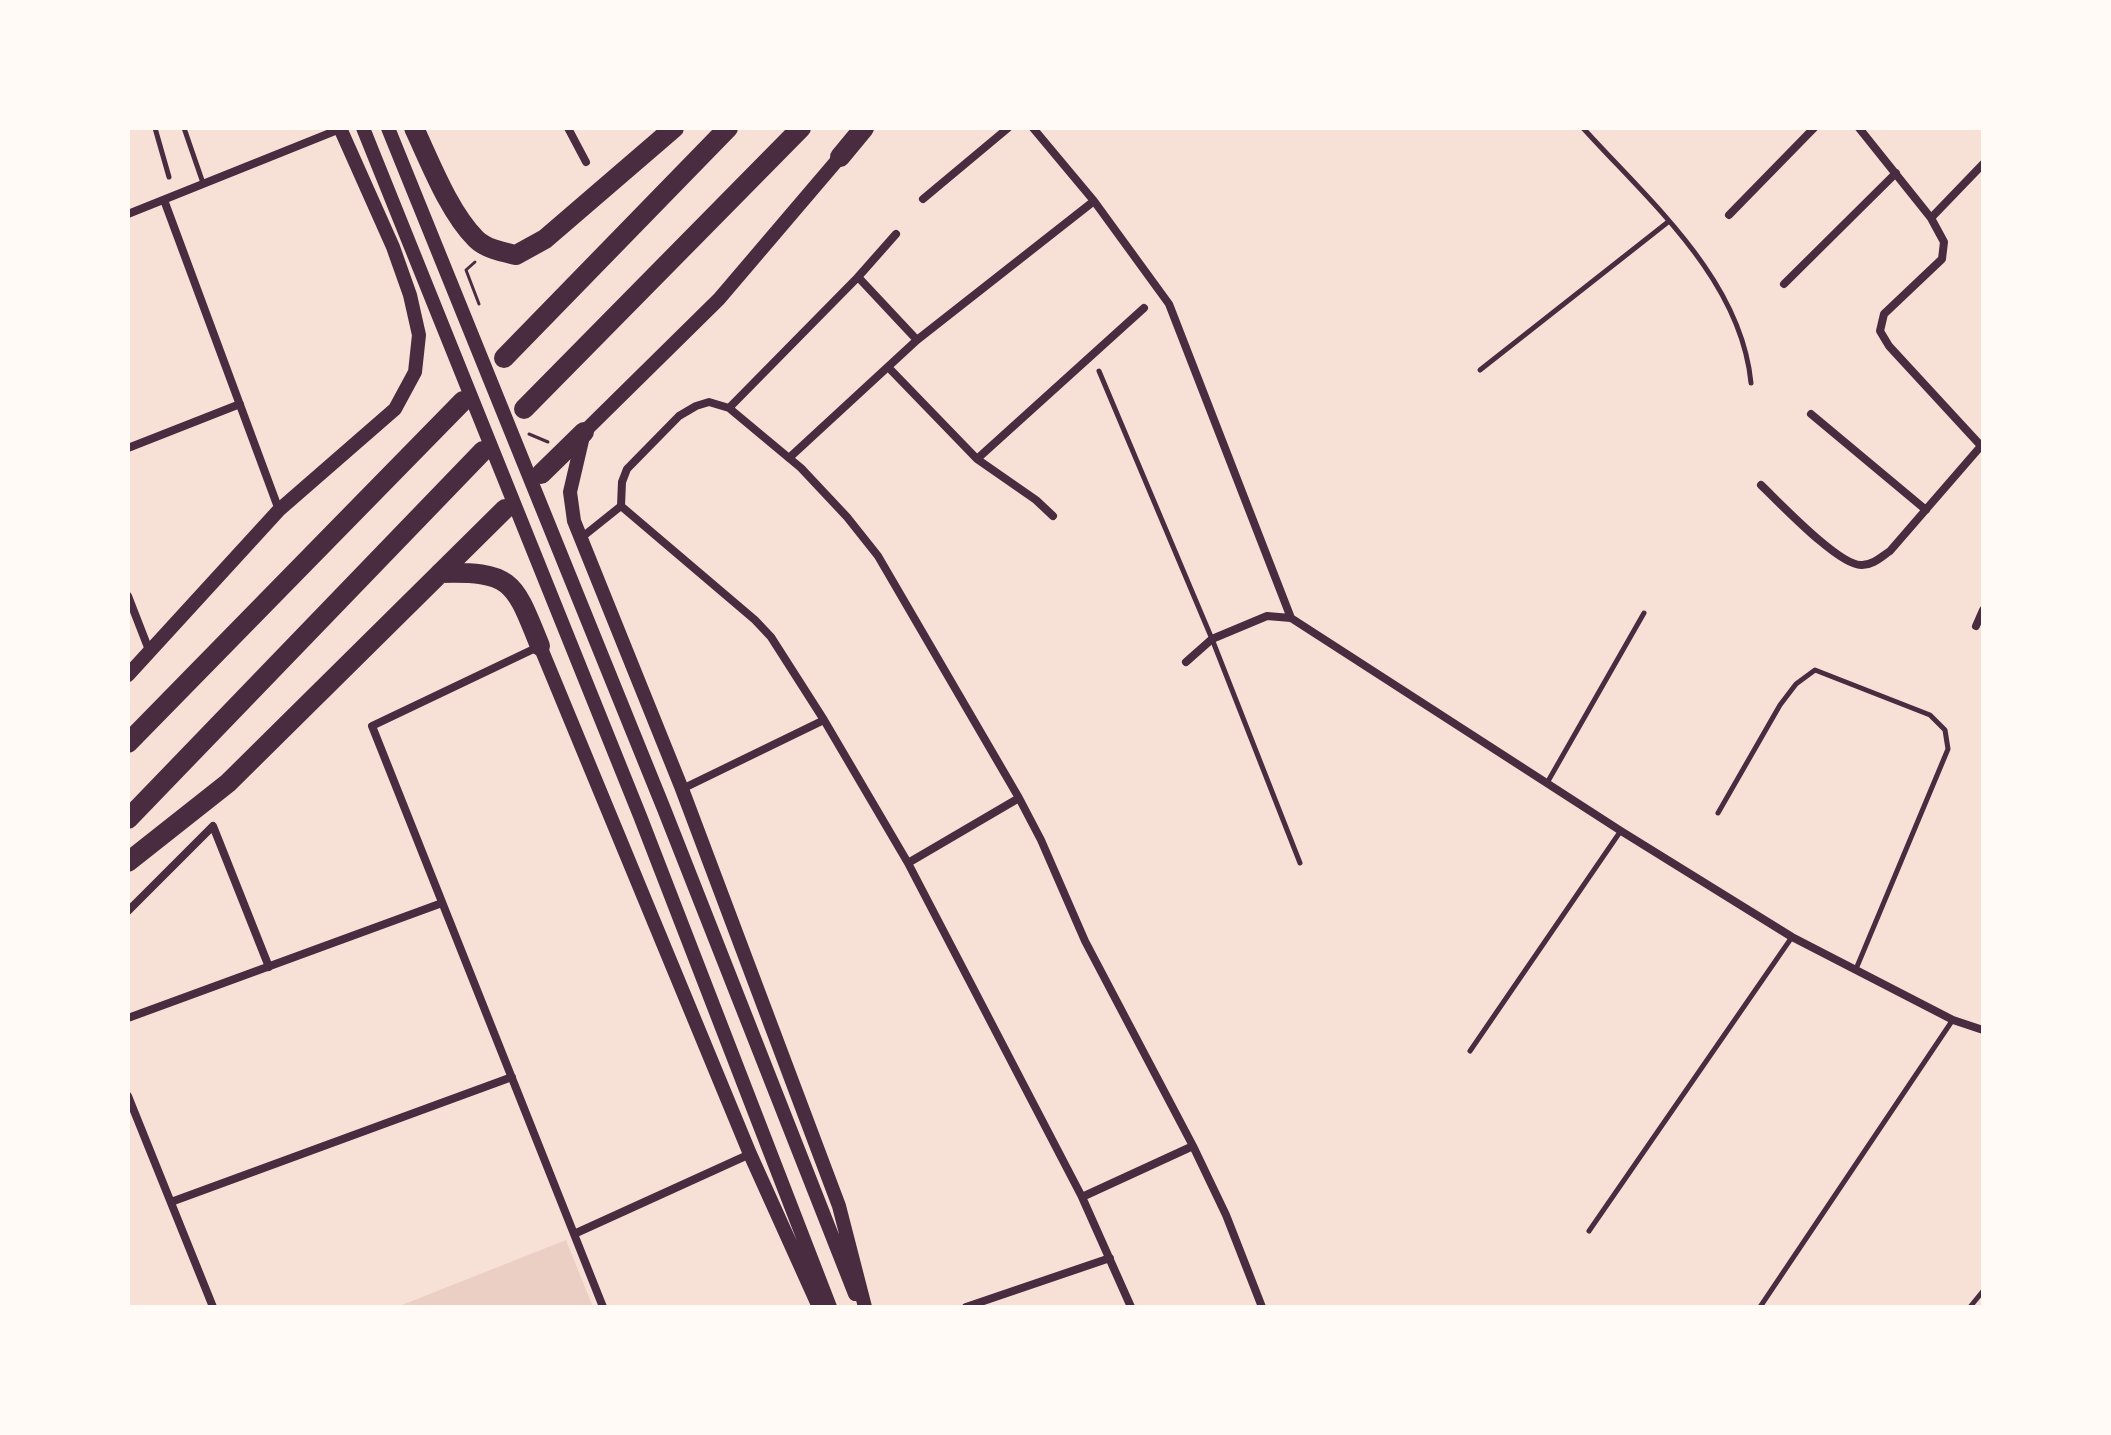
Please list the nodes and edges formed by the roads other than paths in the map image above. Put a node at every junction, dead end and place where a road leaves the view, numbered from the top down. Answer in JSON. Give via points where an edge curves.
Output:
{"nodes":[{"id":1,"x":155,"y":128,"type":"edge"},
{"id":2,"x":184,"y":128,"type":"edge"},
{"id":3,"x":340,"y":128,"type":"edge"},
{"id":4,"x":363,"y":128,"type":"edge"},
{"id":5,"x":388,"y":128,"type":"edge"},
{"id":6,"x":414,"y":128,"type":"edge"},
{"id":7,"x":568,"y":128,"type":"edge"},
{"id":8,"x":674,"y":128,"type":"edge"},
{"id":9,"x":728,"y":128,"type":"edge"},
{"id":10,"x":801,"y":128,"type":"edge"},
{"id":11,"x":864,"y":128,"type":"edge"},
{"id":12,"x":871,"y":128,"type":"edge"},
{"id":13,"x":1008,"y":128,"type":"edge"},
{"id":14,"x":1033,"y":128,"type":"edge"},
{"id":15,"x":1583,"y":128,"type":"edge"},
{"id":16,"x":1814,"y":128,"type":"edge"},
{"id":17,"x":1859,"y":128,"type":"edge"},
{"id":18,"x":840,"y":157,"type":"junction"},
{"id":19,"x":586,"y":162,"type":"dead end"},
{"id":20,"x":1983,"y":164,"type":"edge"},
{"id":21,"x":1896,"y":173,"type":"junction"},
{"id":22,"x":169,"y":177,"type":"dead end"},
{"id":23,"x":203,"y":184,"type":"junction"},
{"id":24,"x":923,"y":199,"type":"dead end"},
{"id":25,"x":164,"y":200,"type":"junction"},
{"id":26,"x":1094,"y":201,"type":"junction"},
{"id":27,"x":128,"y":214,"type":"edge"},
{"id":28,"x":1729,"y":215,"type":"dead end"},
{"id":29,"x":1931,"y":218,"type":"junction"},
{"id":30,"x":1668,"y":222,"type":"junction"},
{"id":31,"x":896,"y":234,"type":"dead end"},
{"id":32,"x":858,"y":277,"type":"junction"},
{"id":33,"x":1784,"y":284,"type":"dead end"},
{"id":34,"x":1144,"y":308,"type":"dead end"},
{"id":35,"x":917,"y":340,"type":"junction"},
{"id":36,"x":504,"y":358,"type":"dead end"},
{"id":37,"x":888,"y":367,"type":"junction"},
{"id":38,"x":1480,"y":370,"type":"dead end"},
{"id":39,"x":1099,"y":371,"type":"dead end"},
{"id":40,"x":1751,"y":383,"type":"dead end"},
{"id":41,"x":463,"y":401,"type":"dead end"},
{"id":42,"x":240,"y":404,"type":"junction"},
{"id":43,"x":729,"y":408,"type":"junction"},
{"id":44,"x":524,"y":409,"type":"dead end"},
{"id":45,"x":1811,"y":414,"type":"dead end"},
{"id":46,"x":584,"y":432,"type":"junction"},
{"id":47,"x":1982,"y":447,"type":"edge"},
{"id":48,"x":128,"y":448,"type":"edge"},
{"id":49,"x":483,"y":451,"type":"dead end"},
{"id":50,"x":789,"y":458,"type":"junction"},
{"id":51,"x":977,"y":459,"type":"junction"},
{"id":52,"x":541,"y":474,"type":"dead end"},
{"id":53,"x":1761,"y":485,"type":"dead end"},
{"id":54,"x":621,"y":506,"type":"junction"},
{"id":55,"x":505,"y":509,"type":"dead end"},
{"id":56,"x":279,"y":510,"type":"junction"},
{"id":57,"x":1926,"y":510,"type":"junction"},
{"id":58,"x":1053,"y":516,"type":"dead end"},
{"id":59,"x":581,"y":538,"type":"junction"},
{"id":60,"x":440,"y":573,"type":"junction"},
{"id":61,"x":128,"y":596,"type":"edge"},
{"id":62,"x":1983,"y":610,"type":"edge"},
{"id":63,"x":1644,"y":613,"type":"dead end"},
{"id":64,"x":1291,"y":618,"type":"junction"},
{"id":65,"x":1976,"y":626,"type":"dead end"},
{"id":66,"x":1212,"y":639,"type":"junction"},
{"id":67,"x":540,"y":646,"type":"junction"},
{"id":68,"x":149,"y":650,"type":"junction"},
{"id":69,"x":1186,"y":662,"type":"dead end"},
{"id":70,"x":128,"y":675,"type":"edge"},
{"id":71,"x":824,"y":720,"type":"junction"},
{"id":72,"x":128,"y":743,"type":"edge"},
{"id":73,"x":1547,"y":783,"type":"junction"},
{"id":74,"x":682,"y":789,"type":"junction"},
{"id":75,"x":1019,"y":798,"type":"junction"},
{"id":76,"x":1718,"y":813,"type":"dead end"},
{"id":77,"x":128,"y":819,"type":"edge"},
{"id":78,"x":1621,"y":831,"type":"junction"},
{"id":79,"x":128,"y":862,"type":"edge"},
{"id":80,"x":908,"y":863,"type":"junction"},
{"id":81,"x":1300,"y":863,"type":"dead end"},
{"id":82,"x":442,"y":903,"type":"junction"},
{"id":83,"x":128,"y":911,"type":"edge"},
{"id":84,"x":1792,"y":937,"type":"junction"},
{"id":85,"x":269,"y":967,"type":"junction"},
{"id":86,"x":1856,"y":969,"type":"junction"},
{"id":87,"x":128,"y":1018,"type":"edge"},
{"id":88,"x":1953,"y":1020,"type":"junction"},
{"id":89,"x":1983,"y":1030,"type":"edge"},
{"id":90,"x":1470,"y":1051,"type":"dead end"},
{"id":91,"x":512,"y":1077,"type":"junction"},
{"id":92,"x":129,"y":1101,"type":"edge"},
{"id":93,"x":1193,"y":1146,"type":"junction"},
{"id":94,"x":750,"y":1154,"type":"junction"},
{"id":95,"x":1082,"y":1197,"type":"junction"},
{"id":96,"x":171,"y":1202,"type":"junction"},
{"id":97,"x":1589,"y":1231,"type":"dead end"},
{"id":98,"x":574,"y":1234,"type":"junction"},
{"id":99,"x":1110,"y":1258,"type":"junction"},
{"id":100,"x":1983,"y":1291,"type":"edge"},
{"id":101,"x":213,"y":1307,"type":"edge"},
{"id":102,"x":603,"y":1307,"type":"edge"},
{"id":103,"x":819,"y":1307,"type":"edge"},
{"id":104,"x":830,"y":1307,"type":"edge"},
{"id":105,"x":863,"y":1307,"type":"edge"},
{"id":106,"x":966,"y":1307,"type":"edge"},
{"id":107,"x":1131,"y":1307,"type":"edge"},
{"id":108,"x":1262,"y":1307,"type":"edge"},
{"id":109,"x":1760,"y":1307,"type":"edge"},
{"id":110,"x":1970,"y":1307,"type":"edge"}],
"edges":[{"from":1,"to":22,"type":"lane"},
{"from":2,"to":23,"type":"lane"},
{"from":3,"to":23,"type":"street"},
{"from":3,"to":56,"type":"street","via":[[410,295],[419,335],[415,372],[395,409]]},
{"from":4,"to":104,"type":"street"},
{"from":5,"to":105,"type":"street"},
{"from":6,"to":8,"type":"highway","via":[[460,219],[477,240],[516,255],[545,239]]},
{"from":7,"to":19,"type":"street"},
{"from":9,"to":36,"type":"highway"},
{"from":10,"to":44,"type":"highway"},
{"from":11,"to":18,"type":"highway"},
{"from":12,"to":18,"type":"street"},
{"from":13,"to":24,"type":"street"},
{"from":14,"to":26,"type":"street"},
{"from":15,"to":30,"type":"lane"},
{"from":16,"to":28,"type":"street"},
{"from":17,"to":21,"type":"street"},
{"from":18,"to":46,"type":"street","via":[[719,299]]},
{"from":20,"to":29,"type":"street"},
{"from":21,"to":29,"type":"street"},
{"from":21,"to":33,"type":"street"},
{"from":23,"to":25,"type":"street"},
{"from":25,"to":27,"type":"street"},
{"from":25,"to":42,"type":"street"},
{"from":26,"to":35,"type":"street"},
{"from":26,"to":64,"type":"street","via":[[1169,304]]},
{"from":29,"to":47,"type":"street","via":[[1944,242],[1942,259],[1884,314],[1880,331]]},
{"from":30,"to":38,"type":"lane"},
{"from":30,"to":40,"type":"lane","via":[[1703,260],[1736,322]]},
{"from":31,"to":32,"type":"street"},
{"from":32,"to":35,"type":"street"},
{"from":32,"to":43,"type":"street"},
{"from":34,"to":51,"type":"street"},
{"from":35,"to":37,"type":"street"},
{"from":37,"to":50,"type":"street"},
{"from":37,"to":51,"type":"street"},
{"from":39,"to":66,"type":"lane"},
{"from":41,"to":72,"type":"highway"},
{"from":42,"to":48,"type":"street"},
{"from":42,"to":56,"type":"street"},
{"from":43,"to":50,"type":"street"},
{"from":43,"to":54,"type":"street","via":[[709,402],[679,416],[627,469]]},
{"from":45,"to":57,"type":"street"},
{"from":46,"to":52,"type":"highway"},
{"from":46,"to":59,"type":"street","via":[[570,492]]},
{"from":47,"to":57,"type":"street"},
{"from":49,"to":77,"type":"highway"},
{"from":50,"to":75,"type":"street","via":[[878,556]]},
{"from":51,"to":58,"type":"street"},
{"from":53,"to":57,"type":"street","via":[[1833,552],[1861,566],[1890,551]]},
{"from":54,"to":59,"type":"street"},
{"from":54,"to":71,"type":"street","via":[[755,620]]},
{"from":55,"to":60,"type":"highway"},
{"from":56,"to":68,"type":"street"},
{"from":59,"to":74,"type":"street"},
{"from":60,"to":67,"type":"highway","via":[[481,572],[513,588]]},
{"from":60,"to":79,"type":"highway","via":[[228,783]]},
{"from":61,"to":68,"type":"street"},
{"from":62,"to":65,"type":"street"},
{"from":63,"to":73,"type":"lane"},
{"from":64,"to":66,"type":"street","via":[[1267,616]]},
{"from":64,"to":73,"type":"street"},
{"from":66,"to":69,"type":"street"},
{"from":66,"to":81,"type":"lane"},
{"from":67,"to":82,"type":"street","via":[[372,726]]},
{"from":67,"to":94,"type":"street"},
{"from":68,"to":70,"type":"street"},
{"from":71,"to":74,"type":"street"},
{"from":71,"to":80,"type":"street"},
{"from":73,"to":78,"type":"street"},
{"from":74,"to":105,"type":"street","via":[[839,1206]]},
{"from":75,"to":80,"type":"street"},
{"from":75,"to":93,"type":"street","via":[[1085,941]]},
{"from":76,"to":86,"type":"lane","via":[[1780,705],[1815,670],[1930,715],[1945,730],[1948,749]]},
{"from":78,"to":84,"type":"street"},
{"from":78,"to":90,"type":"lane"},
{"from":80,"to":95,"type":"street"},
{"from":82,"to":85,"type":"street"},
{"from":82,"to":91,"type":"street"},
{"from":83,"to":85,"type":"street","via":[[213,826]]},
{"from":84,"to":86,"type":"street"},
{"from":84,"to":97,"type":"lane"},
{"from":85,"to":87,"type":"street"},
{"from":86,"to":88,"type":"street"},
{"from":88,"to":89,"type":"street"},
{"from":88,"to":109,"type":"lane"},
{"from":91,"to":96,"type":"street"},
{"from":91,"to":98,"type":"street"},
{"from":92,"to":96,"type":"street"},
{"from":93,"to":95,"type":"street"},
{"from":93,"to":108,"type":"street"},
{"from":94,"to":98,"type":"street"},
{"from":94,"to":103,"type":"street"},
{"from":95,"to":99,"type":"street"},
{"from":96,"to":101,"type":"street"},
{"from":98,"to":102,"type":"street"},
{"from":99,"to":106,"type":"street"},
{"from":99,"to":107,"type":"street"},
{"from":100,"to":110,"type":"lane"}]}
